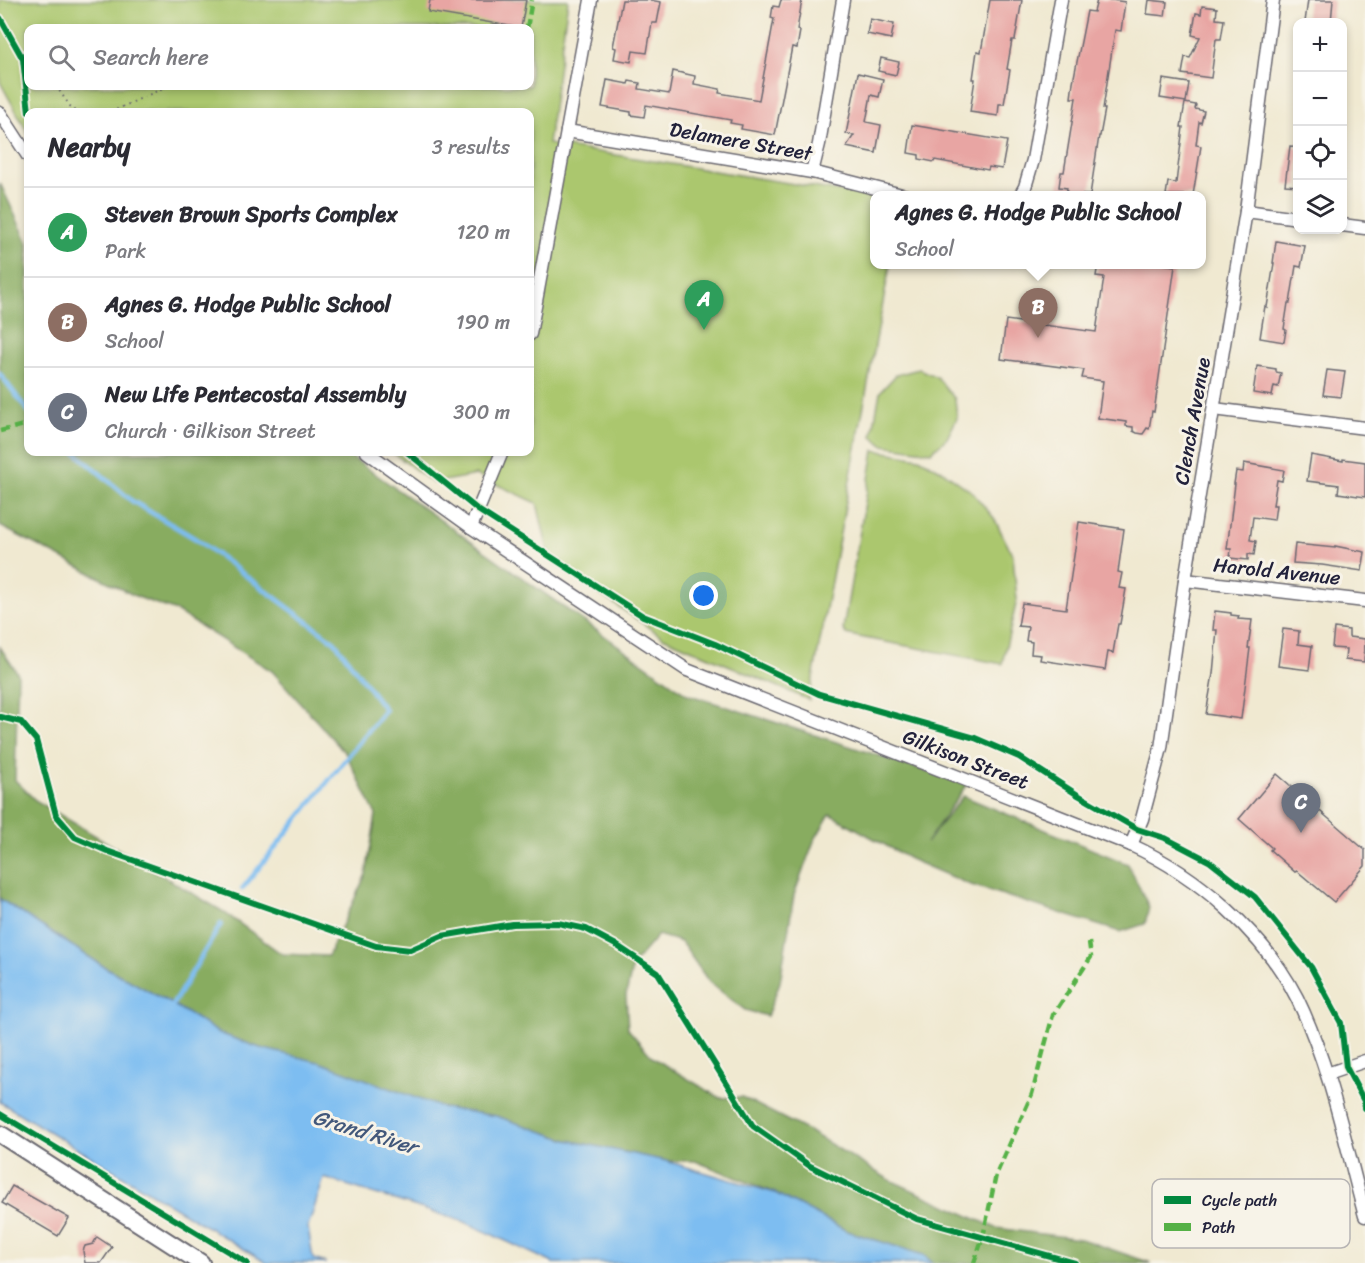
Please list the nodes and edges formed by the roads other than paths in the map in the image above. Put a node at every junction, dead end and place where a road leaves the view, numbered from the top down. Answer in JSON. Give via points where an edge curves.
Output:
{"nodes":[{"id":1,"x":591,"y":0,"type":"edge"},
{"id":2,"x":843,"y":0,"type":"edge"},
{"id":3,"x":1060,"y":0,"type":"edge"},
{"id":4,"x":1273,"y":0,"type":"edge"},
{"id":5,"x":0,"y":113,"type":"edge"},
{"id":6,"x":567,"y":131,"type":"junction"},
{"id":7,"x":24,"y":150,"type":"edge"},
{"id":8,"x":812,"y":172,"type":"junction"},
{"id":9,"x":890,"y":191,"type":"edge"},
{"id":10,"x":1022,"y":191,"type":"edge"},
{"id":11,"x":1246,"y":211,"type":"junction"},
{"id":12,"x":1293,"y":217,"type":"edge"},
{"id":13,"x":1347,"y":226,"type":"edge"},
{"id":14,"x":1365,"y":228,"type":"edge"},
{"id":15,"x":534,"y":312,"type":"edge"},
{"id":16,"x":1214,"y":409,"type":"junction"},
{"id":17,"x":1365,"y":428,"type":"edge"},
{"id":18,"x":373,"y":456,"type":"edge"},
{"id":19,"x":500,"y":456,"type":"edge"},
{"id":20,"x":471,"y":527,"type":"junction"},
{"id":21,"x":1185,"y":580,"type":"junction"},
{"id":22,"x":1365,"y":601,"type":"edge"},
{"id":23,"x":1131,"y":845,"type":"junction"},
{"id":24,"x":1365,"y":1061,"type":"edge"},
{"id":25,"x":1327,"y":1074,"type":"junction"},
{"id":26,"x":0,"y":1134,"type":"edge"},
{"id":27,"x":1365,"y":1216,"type":"edge"},
{"id":28,"x":201,"y":1263,"type":"edge"}],
"edges":[{"from":1,"to":6,"type":"street"},
{"from":2,"to":8,"type":"street"},
{"from":3,"to":10,"type":"street","via":[[1033,160]]},
{"from":4,"to":11,"type":"street","name":"Clench Avenue"},
{"from":5,"to":7,"type":"street"},
{"from":6,"to":8,"type":"street","name":"Delamere Street"},
{"from":6,"to":15,"type":"street"},
{"from":8,"to":9,"type":"street","name":"Delamere Street"},
{"from":11,"to":12,"type":"street"},
{"from":11,"to":16,"type":"street","name":"Clench Avenue"},
{"from":13,"to":14,"type":"street"},
{"from":16,"to":17,"type":"street"},
{"from":16,"to":21,"type":"street","name":"Clench Avenue"},
{"from":18,"to":20,"type":"street","name":"Gilkison Street"},
{"from":19,"to":20,"type":"street"},
{"from":20,"to":23,"type":"street","name":"Gilkison Street","via":[[687,670]]},
{"from":21,"to":22,"type":"street","name":"Harold Avenue"},
{"from":21,"to":23,"type":"street","name":"Clench Avenue","via":[[1161,748]]},
{"from":23,"to":25,"type":"street","name":"Gilkison Street","via":[[1202,887],[1249,931],[1294,994]]},
{"from":24,"to":25,"type":"street"},
{"from":25,"to":27,"type":"street","name":"Gilkison Street"},
{"from":26,"to":28,"type":"street"}]}
